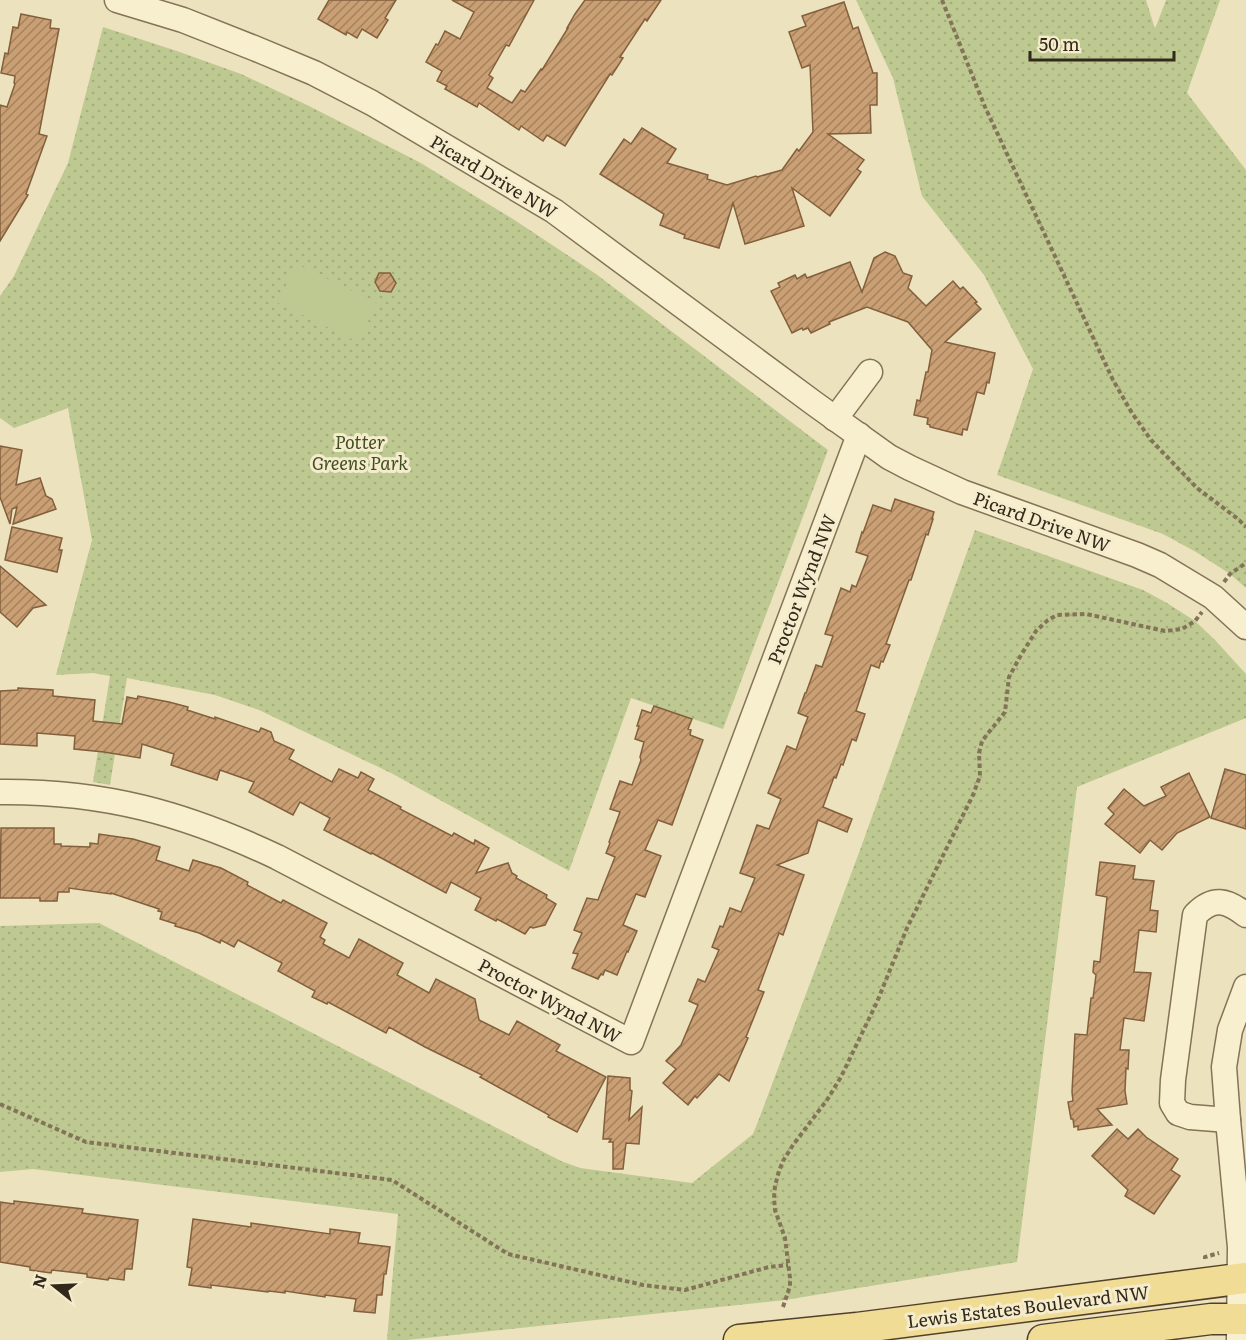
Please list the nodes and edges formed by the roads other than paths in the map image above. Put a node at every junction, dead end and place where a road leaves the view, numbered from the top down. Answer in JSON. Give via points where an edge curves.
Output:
{"nodes":[{"id":1,"x":117,"y":0,"type":"edge"},
{"id":2,"x":870,"y":372,"type":"dead end"},
{"id":3,"x":835,"y":419,"type":"junction"},
{"id":4,"x":859,"y":435,"type":"junction"},
{"id":5,"x":1246,"y":627,"type":"edge"},
{"id":6,"x":0,"y":792,"type":"edge"},
{"id":7,"x":1246,"y":915,"type":"edge"},
{"id":8,"x":1246,"y":987,"type":"edge"},
{"id":9,"x":1228,"y":1120,"type":"junction"},
{"id":10,"x":1243,"y":1279,"type":"edge"},
{"id":11,"x":1241,"y":1326,"type":"edge"},
{"id":12,"x":739,"y":1340,"type":"edge"},
{"id":13,"x":1043,"y":1340,"type":"edge"}],
"edges":[{"from":1,"to":3,"type":"street","name":"Picard Drive NW","via":[[254,48],[372,103],[554,211]]},
{"from":2,"to":3,"type":"street"},
{"from":3,"to":4,"type":"street","name":"Picard Drive NW"},
{"from":4,"to":5,"type":"street","name":"Picard Drive NW","via":[[932,480],[1160,566],[1213,597]]},
{"from":4,"to":6,"type":"street","name":"Proctor Wynd NW","via":[[631,1042],[240,839],[135,804],[71,794]]},
{"from":7,"to":9,"type":"street","via":[[1226,902],[1214,902],[1195,915],[1173,1080],[1172,1102],[1178,1113]]},
{"from":8,"to":9,"type":"street","via":[[1230,1030],[1224,1067]]},
{"from":9,"to":10,"type":"street"},
{"from":10,"to":11,"type":"street"},
{"from":10,"to":12,"type":"main road","name":"Lewis Estates Boulevard NW"},
{"from":11,"to":13,"type":"main road","name":"Lewis Estates Boulevard NW","via":[[1211,1319]]}]}
